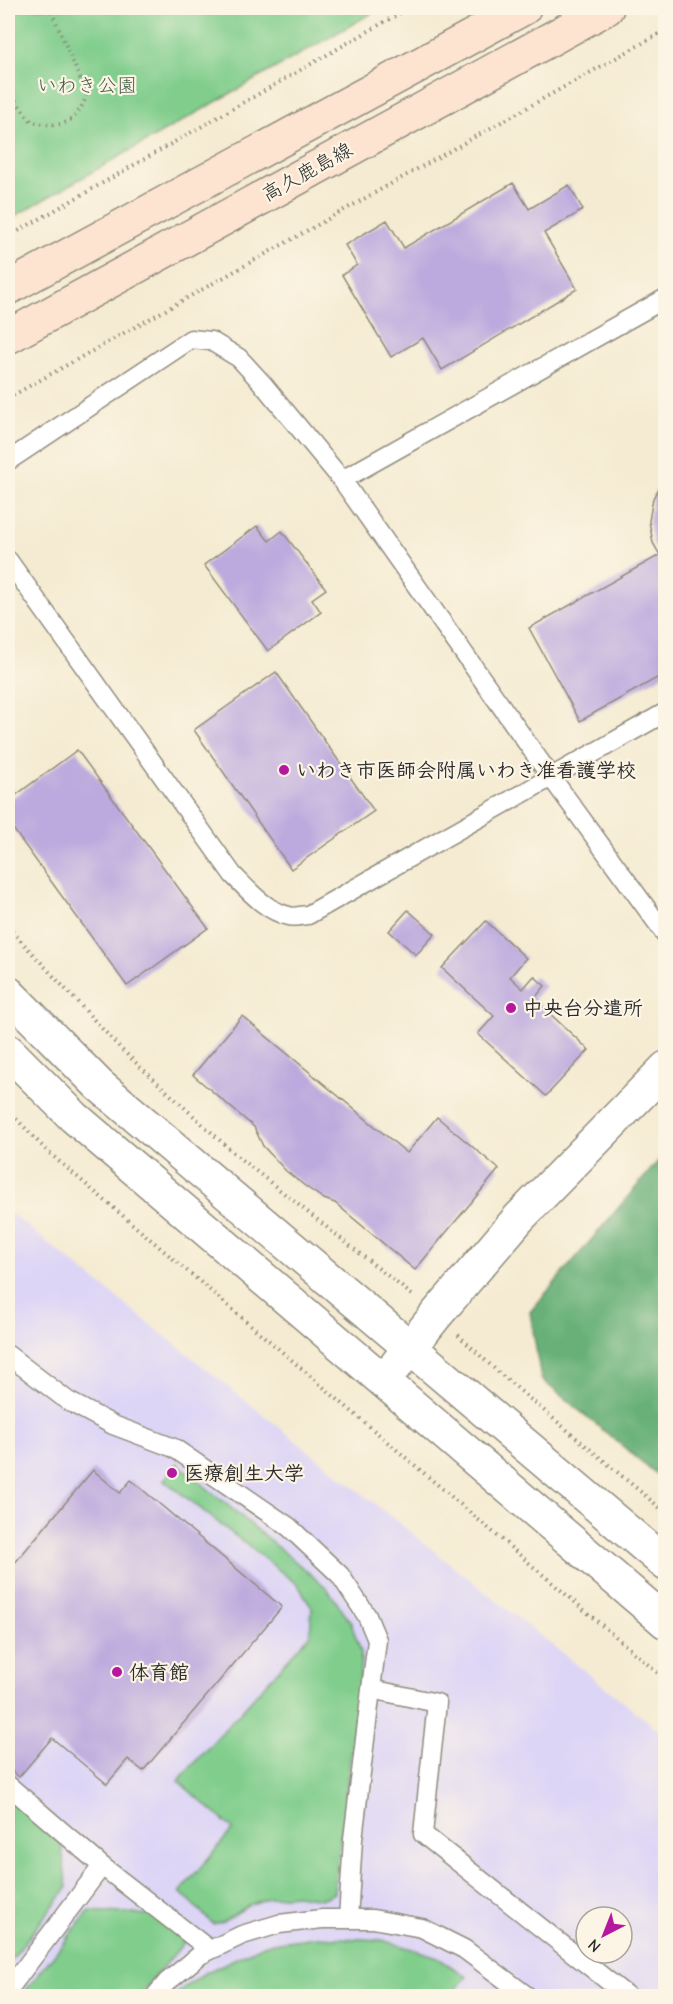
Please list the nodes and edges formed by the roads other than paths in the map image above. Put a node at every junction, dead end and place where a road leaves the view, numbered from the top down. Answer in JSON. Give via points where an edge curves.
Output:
{"nodes":[{"id":1,"x":524,"y":8,"type":"edge"},
{"id":2,"x":607,"y":8,"type":"edge"},
{"id":3,"x":8,"y":288,"type":"edge"},
{"id":4,"x":666,"y":298,"type":"edge"},
{"id":5,"x":8,"y":337,"type":"edge"},
{"id":6,"x":8,"y":461,"type":"edge"},
{"id":7,"x":342,"y":480,"type":"junction"},
{"id":8,"x":8,"y":560,"type":"edge"},
{"id":9,"x":666,"y":712,"type":"edge"},
{"id":10,"x":551,"y":777,"type":"junction"},
{"id":11,"x":666,"y":935,"type":"edge"},
{"id":12,"x":8,"y":993,"type":"edge"},
{"id":13,"x":8,"y":1051,"type":"edge"},
{"id":14,"x":666,"y":1068,"type":"edge"},
{"id":15,"x":411,"y":1349,"type":"junction"},
{"id":16,"x":8,"y":1355,"type":"edge"},
{"id":17,"x":383,"y":1381,"type":"junction"},
{"id":18,"x":666,"y":1564,"type":"edge"},
{"id":19,"x":666,"y":1622,"type":"edge"},
{"id":20,"x":371,"y":1689,"type":"junction"},
{"id":21,"x":8,"y":1785,"type":"edge"},
{"id":22,"x":102,"y":1866,"type":"junction"},
{"id":23,"x":348,"y":1919,"type":"junction"},
{"id":24,"x":210,"y":1950,"type":"junction"},
{"id":25,"x":8,"y":1990,"type":"edge"},
{"id":26,"x":155,"y":1996,"type":"edge"},
{"id":27,"x":527,"y":1996,"type":"edge"},
{"id":28,"x":627,"y":1996,"type":"edge"}],
"edges":[{"from":1,"to":3,"type":"main road","name":"高久鹿島線"},
{"from":2,"to":5,"type":"main road","name":"高久鹿島線"},
{"from":4,"to":7,"type":"lane"},
{"from":6,"to":7,"type":"lane","via":[[190,339],[211,341],[239,358]]},
{"from":7,"to":10,"type":"lane"},
{"from":8,"to":10,"type":"lane","via":[[233,875],[271,909],[290,917],[308,915]]},
{"from":9,"to":10,"type":"lane"},
{"from":10,"to":11,"type":"lane"},
{"from":12,"to":15,"type":"street","via":[[99,1085]]},
{"from":13,"to":17,"type":"street","via":[[74,1117]]},
{"from":14,"to":15,"type":"street","via":[[519,1218]]},
{"from":15,"to":17,"type":"street"},
{"from":15,"to":18,"type":"street"},
{"from":16,"to":20,"type":"lane","via":[[68,1401],[113,1425],[174,1448],[289,1527],[340,1575],[368,1616],[377,1640]]},
{"from":17,"to":19,"type":"street"},
{"from":20,"to":23,"type":"lane"},
{"from":20,"to":28,"type":"lane","via":[[437,1703],[423,1834]]},
{"from":21,"to":22,"type":"lane"},
{"from":22,"to":24,"type":"lane"},
{"from":22,"to":25,"type":"lane"},
{"from":23,"to":24,"type":"lane","via":[[279,1924]]},
{"from":23,"to":27,"type":"lane","via":[[373,1919],[422,1928],[464,1949]]},
{"from":24,"to":26,"type":"lane","via":[[200,1954]]}]}
